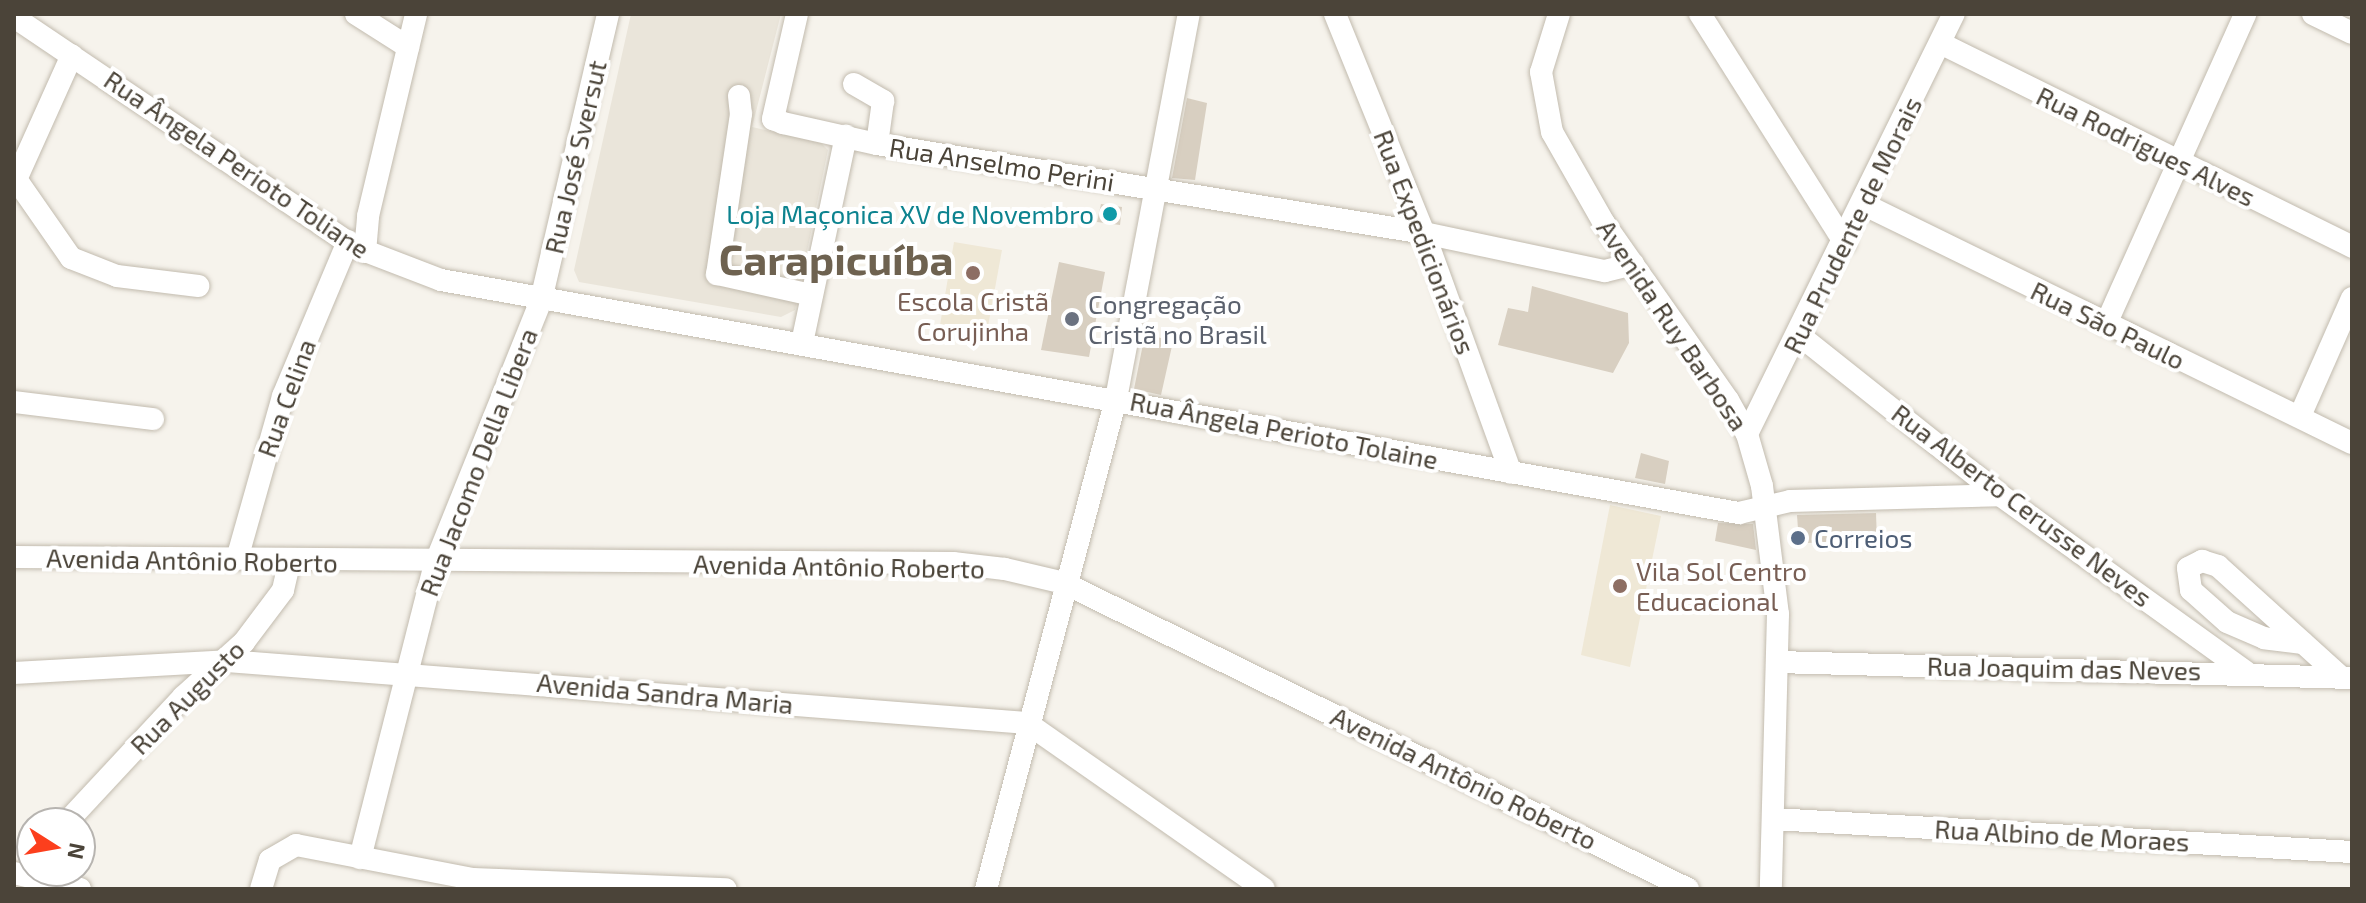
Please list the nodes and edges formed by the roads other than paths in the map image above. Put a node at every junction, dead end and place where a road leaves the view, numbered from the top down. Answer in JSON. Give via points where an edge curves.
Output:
{"nodes":[{"id":1,"x":356,"y":14,"type":"edge"},
{"id":2,"x":416,"y":14,"type":"edge"},
{"id":3,"x":608,"y":14,"type":"edge"},
{"id":4,"x":797,"y":14,"type":"edge"},
{"id":5,"x":1189,"y":14,"type":"edge"},
{"id":6,"x":1335,"y":14,"type":"edge"},
{"id":7,"x":1559,"y":14,"type":"edge"},
{"id":8,"x":1700,"y":14,"type":"edge"},
{"id":9,"x":1954,"y":14,"type":"edge"},
{"id":10,"x":2245,"y":14,"type":"edge"},
{"id":11,"x":2313,"y":14,"type":"edge"},
{"id":12,"x":14,"y":17,"type":"edge"},
{"id":13,"x":2352,"y":33,"type":"edge"},
{"id":14,"x":1940,"y":43,"type":"junction"},
{"id":15,"x":408,"y":47,"type":"junction"},
{"id":16,"x":72,"y":55,"type":"junction"},
{"id":17,"x":854,"y":84,"type":"dead end"},
{"id":18,"x":739,"y":96,"type":"dead end"},
{"id":19,"x":846,"y":136,"type":"junction"},
{"id":20,"x":877,"y":144,"type":"junction"},
{"id":21,"x":2178,"y":163,"type":"junction"},
{"id":22,"x":15,"y":182,"type":"edge"},
{"id":23,"x":1158,"y":188,"type":"junction"},
{"id":24,"x":1865,"y":205,"type":"junction"},
{"id":25,"x":1424,"y":233,"type":"junction"},
{"id":26,"x":1845,"y":243,"type":"junction"},
{"id":27,"x":356,"y":246,"type":"junction"},
{"id":28,"x":2352,"y":247,"type":"edge"},
{"id":29,"x":1633,"y":264,"type":"junction"},
{"id":30,"x":198,"y":286,"type":"dead end"},
{"id":31,"x":812,"y":295,"type":"junction"},
{"id":32,"x":2352,"y":298,"type":"edge"},
{"id":33,"x":541,"y":300,"type":"junction"},
{"id":34,"x":2106,"y":324,"type":"junction"},
{"id":35,"x":1799,"y":335,"type":"junction"},
{"id":36,"x":802,"y":343,"type":"junction"},
{"id":37,"x":1116,"y":399,"type":"junction"},
{"id":38,"x":14,"y":402,"type":"edge"},
{"id":39,"x":2300,"y":416,"type":"junction"},
{"id":40,"x":153,"y":419,"type":"dead end"},
{"id":41,"x":1747,"y":434,"type":"junction"},
{"id":42,"x":2352,"y":443,"type":"edge"},
{"id":43,"x":1511,"y":473,"type":"junction"},
{"id":44,"x":2000,"y":495,"type":"junction"},
{"id":45,"x":1767,"y":510,"type":"junction"},
{"id":46,"x":14,"y":557,"type":"edge"},
{"id":47,"x":237,"y":559,"type":"junction"},
{"id":48,"x":290,"y":560,"type":"junction"},
{"id":49,"x":435,"y":564,"type":"junction"},
{"id":50,"x":1064,"y":583,"type":"junction"},
{"id":51,"x":2303,"y":643,"type":"junction"},
{"id":52,"x":227,"y":661,"type":"junction"},
{"id":53,"x":1777,"y":662,"type":"junction"},
{"id":54,"x":2246,"y":672,"type":"junction"},
{"id":55,"x":14,"y":673,"type":"edge"},
{"id":56,"x":406,"y":673,"type":"junction"},
{"id":57,"x":2347,"y":678,"type":"edge"},
{"id":58,"x":1027,"y":723,"type":"junction"},
{"id":59,"x":81,"y":807,"type":"edge"},
{"id":60,"x":1773,"y":819,"type":"junction"},
{"id":61,"x":2352,"y":852,"type":"edge"},
{"id":62,"x":360,"y":858,"type":"junction"},
{"id":63,"x":472,"y":884,"type":"edge"},
{"id":64,"x":261,"y":889,"type":"edge"},
{"id":65,"x":726,"y":889,"type":"edge"},
{"id":66,"x":986,"y":889,"type":"edge"},
{"id":67,"x":1264,"y":889,"type":"edge"},
{"id":68,"x":1688,"y":889,"type":"edge"},
{"id":69,"x":1771,"y":889,"type":"edge"}],
"edges":[{"from":1,"to":15,"type":"street"},
{"from":2,"to":15,"type":"street","name":"Rua Celina"},
{"from":3,"to":33,"type":"street","name":"Rua José Sversut"},
{"from":4,"to":19,"type":"street","name":"Rua Anselmo Perini","via":[[773,119]]},
{"from":5,"to":23,"type":"street"},
{"from":6,"to":25,"type":"street","name":"Rua Expedicionários"},
{"from":7,"to":29,"type":"street","name":"Avenida Ruy Barbosa","via":[[1541,72],[1552,132]]},
{"from":8,"to":26,"type":"street"},
{"from":9,"to":14,"type":"street","name":"Rua Prudente de Morais"},
{"from":10,"to":21,"type":"street"},
{"from":11,"to":13,"type":"street"},
{"from":12,"to":16,"type":"street","name":"Rua Ângela Perioto Toliane"},
{"from":14,"to":21,"type":"street","name":"Rua Rodrigues Alves"},
{"from":14,"to":24,"type":"street","name":"Rua Prudente de Morais"},
{"from":15,"to":27,"type":"street","name":"Rua Celina","via":[[368,216]]},
{"from":16,"to":22,"type":"street"},
{"from":16,"to":27,"type":"street","name":"Rua Ângela Perioto Toliane"},
{"from":17,"to":20,"type":"street","via":[[883,101]]},
{"from":18,"to":31,"type":"street","via":[[741,114],[717,274]]},
{"from":19,"to":20,"type":"street","name":"Rua Anselmo Perini"},
{"from":19,"to":31,"type":"street"},
{"from":20,"to":23,"type":"street","name":"Rua Anselmo Perini"},
{"from":21,"to":28,"type":"street","name":"Rua Rodrigues Alves"},
{"from":21,"to":34,"type":"street"},
{"from":22,"to":30,"type":"street","via":[[71,258],[117,276]]},
{"from":23,"to":25,"type":"street","name":"Rua Anselmo Perini"},
{"from":23,"to":37,"type":"street"},
{"from":24,"to":26,"type":"street","name":"Rua Prudente de Morais"},
{"from":24,"to":34,"type":"street","name":"Rua São Paulo"},
{"from":25,"to":29,"type":"street","name":"Rua Anselmo Perini","via":[[1605,271]]},
{"from":25,"to":43,"type":"street","name":"Rua Expedicionários"},
{"from":26,"to":35,"type":"street","name":"Rua Prudente de Morais"},
{"from":27,"to":33,"type":"street","name":"Rua Ângela Perioto Toliane","via":[[409,271]]},
{"from":27,"to":47,"type":"street","name":"Rua Celina","via":[[283,396]]},
{"from":29,"to":41,"type":"street","name":"Avenida Ruy Barbosa"},
{"from":31,"to":36,"type":"street"},
{"from":32,"to":39,"type":"street"},
{"from":33,"to":36,"type":"street","name":"Rua Ângela Perioto Toliane"},
{"from":33,"to":49,"type":"street","name":"Rua Jacomo Della Libera"},
{"from":34,"to":39,"type":"street","name":"Rua São Paulo"},
{"from":35,"to":41,"type":"street","name":"Rua Prudente de Morais"},
{"from":35,"to":44,"type":"street","name":"Rua Alberto Cerusse Neves"},
{"from":36,"to":37,"type":"street","name":"Rua Ângela Perioto Tolaine"},
{"from":37,"to":43,"type":"street","name":"Rua Ângela Perioto Tolaine"},
{"from":37,"to":50,"type":"street"},
{"from":38,"to":40,"type":"street"},
{"from":39,"to":42,"type":"street","name":"Rua São Paulo"},
{"from":41,"to":45,"type":"street","name":"Avenida Ruy Barbosa"},
{"from":43,"to":45,"type":"street","name":"Rua Ângela Perioto Tolaine","via":[[1739,513]]},
{"from":44,"to":45,"type":"street","name":"Rua Ângela Perioto Tolaine","via":[[1790,501]]},
{"from":44,"to":54,"type":"street","name":"Rua Alberto Cerusse Neves"},
{"from":45,"to":53,"type":"street","name":"Avenida Ruy Barbosa","via":[[1777,577]]},
{"from":46,"to":47,"type":"street","name":"Avenida Antônio Roberto"},
{"from":47,"to":48,"type":"street","name":"Avenida Antônio Roberto"},
{"from":48,"to":49,"type":"street","name":"Avenida Antônio Roberto"},
{"from":48,"to":52,"type":"street","name":"Rua Augusto","via":[[283,590]]},
{"from":49,"to":50,"type":"street","name":"Avenida Antônio Roberto","via":[[953,563]]},
{"from":49,"to":56,"type":"street","name":"Rua Jacomo Della Libera"},
{"from":50,"to":58,"type":"street"},
{"from":50,"to":68,"type":"street","name":"Avenida Antônio Roberto"},
{"from":51,"to":51,"type":"street","via":[[2218,566],[2202,561],[2188,568],[2191,590],[2227,622],[2264,638]]},
{"from":51,"to":57,"type":"street"},
{"from":52,"to":55,"type":"street","name":"Avenida Sandra Maria"},
{"from":52,"to":56,"type":"street","name":"Avenida Sandra Maria"},
{"from":52,"to":59,"type":"street","name":"Rua Augusto","via":[[183,697]]},
{"from":53,"to":54,"type":"street","name":"Rua Joaquim das Neves"},
{"from":53,"to":60,"type":"street","name":"Avenida Ruy Barbosa"},
{"from":54,"to":57,"type":"street","name":"Rua Joaquim das Neves"},
{"from":56,"to":58,"type":"street","name":"Avenida Sandra Maria"},
{"from":56,"to":62,"type":"street","name":"Rua Jacomo Della Libera"},
{"from":58,"to":66,"type":"street"},
{"from":58,"to":67,"type":"street"},
{"from":60,"to":61,"type":"street","name":"Rua Albino de Moraes"},
{"from":60,"to":69,"type":"street","name":"Avenida Ruy Barbosa"},
{"from":62,"to":63,"type":"street"},
{"from":62,"to":64,"type":"street","via":[[287,846],[270,860]]},
{"from":63,"to":65,"type":"street"}]}
